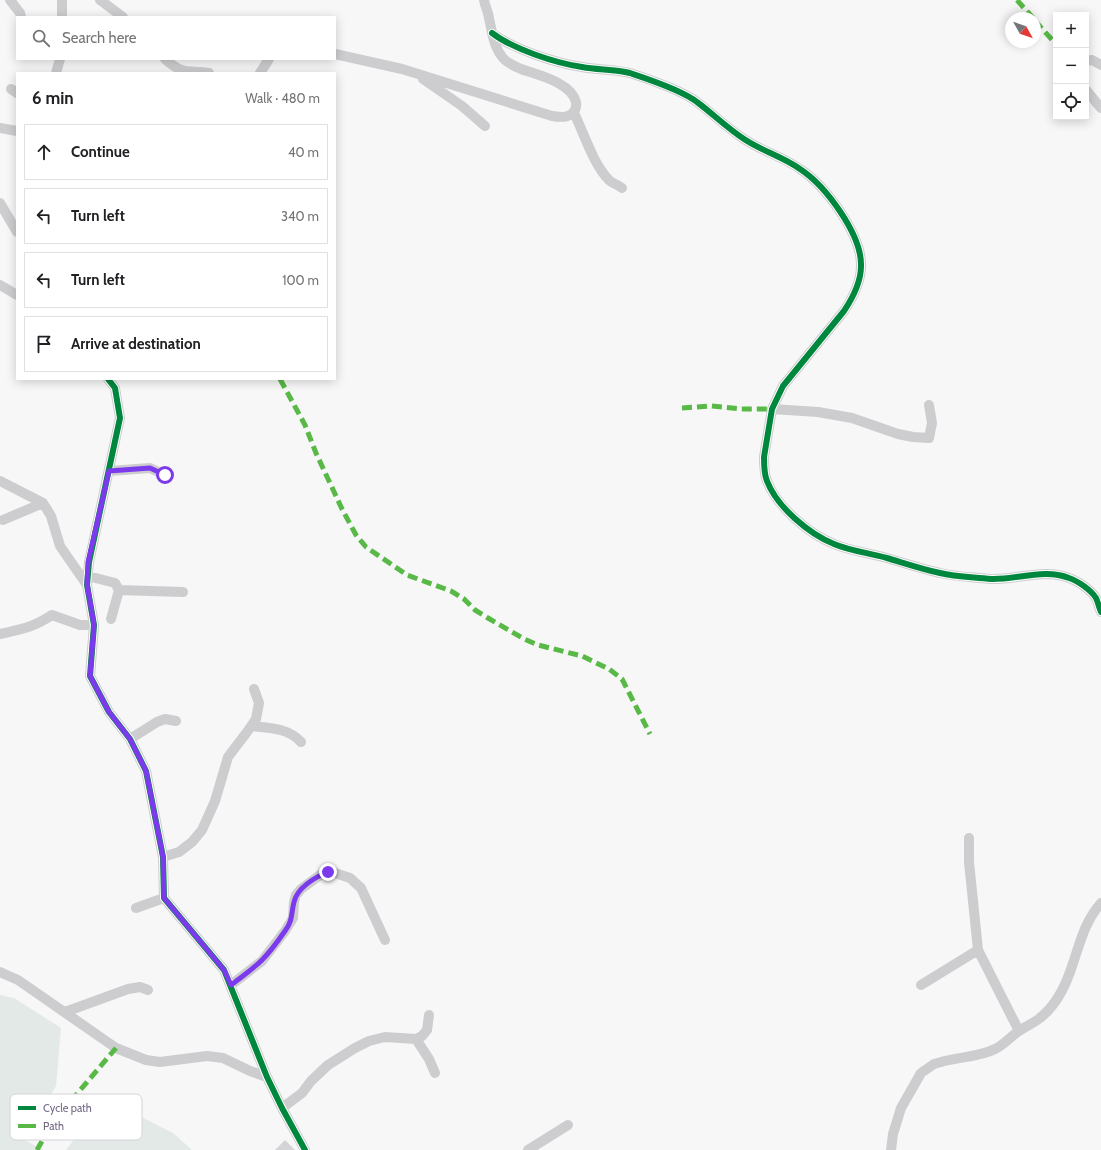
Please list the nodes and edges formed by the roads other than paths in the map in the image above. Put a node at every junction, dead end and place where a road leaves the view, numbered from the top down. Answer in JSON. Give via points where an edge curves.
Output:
{"nodes":[{"id":1,"x":10,"y":0,"type":"edge"},
{"id":2,"x":62,"y":0,"type":"edge"},
{"id":3,"x":100,"y":0,"type":"edge"},
{"id":4,"x":484,"y":0,"type":"edge"},
{"id":5,"x":22,"y":16,"type":"edge"},
{"id":6,"x":62,"y":16,"type":"edge"},
{"id":7,"x":122,"y":16,"type":"edge"},
{"id":8,"x":492,"y":34,"type":"junction"},
{"id":9,"x":336,"y":54,"type":"edge"},
{"id":10,"x":60,"y":60,"type":"edge"},
{"id":11,"x":167,"y":60,"type":"edge"},
{"id":12,"x":269,"y":60,"type":"edge"},
{"id":13,"x":1089,"y":60,"type":"edge"},
{"id":14,"x":1101,"y":65,"type":"edge"},
{"id":15,"x":56,"y":72,"type":"edge"},
{"id":16,"x":197,"y":72,"type":"edge"},
{"id":17,"x":263,"y":72,"type":"edge"},
{"id":18,"x":411,"y":72,"type":"junction"},
{"id":19,"x":1089,"y":94,"type":"edge"},
{"id":20,"x":1101,"y":108,"type":"edge"},
{"id":21,"x":574,"y":113,"type":"junction"},
{"id":22,"x":485,"y":126,"type":"dead end"},
{"id":23,"x":0,"y":128,"type":"edge"},
{"id":24,"x":16,"y":130,"type":"edge"},
{"id":25,"x":622,"y":188,"type":"dead end"},
{"id":26,"x":0,"y":203,"type":"edge"},
{"id":27,"x":16,"y":230,"type":"edge"},
{"id":28,"x":0,"y":285,"type":"edge"},
{"id":29,"x":16,"y":294,"type":"edge"},
{"id":30,"x":109,"y":380,"type":"edge"},
{"id":31,"x":929,"y":405,"type":"dead end"},
{"id":32,"x":772,"y":409,"type":"junction"},
{"id":33,"x":109,"y":471,"type":"junction"},
{"id":34,"x":165,"y":475,"type":"dead end"},
{"id":35,"x":0,"y":481,"type":"edge"},
{"id":36,"x":43,"y":503,"type":"junction"},
{"id":37,"x":3,"y":520,"type":"dead end"},
{"id":38,"x":87,"y":580,"type":"junction"},
{"id":39,"x":119,"y":590,"type":"junction"},
{"id":40,"x":183,"y":592,"type":"dead end"},
{"id":41,"x":1098,"y":600,"type":"edge"},
{"id":42,"x":1101,"y":612,"type":"edge"},
{"id":43,"x":111,"y":619,"type":"dead end"},
{"id":44,"x":94,"y":625,"type":"junction"},
{"id":45,"x":0,"y":634,"type":"edge"},
{"id":46,"x":254,"y":689,"type":"dead end"},
{"id":47,"x":176,"y":721,"type":"dead end"},
{"id":48,"x":252,"y":726,"type":"junction"},
{"id":49,"x":130,"y":739,"type":"junction"},
{"id":50,"x":301,"y":742,"type":"dead end"},
{"id":51,"x":969,"y":838,"type":"dead end"},
{"id":52,"x":163,"y":857,"type":"junction"},
{"id":53,"x":164,"y":898,"type":"junction"},
{"id":54,"x":1101,"y":903,"type":"edge"},
{"id":55,"x":136,"y":908,"type":"dead end"},
{"id":56,"x":385,"y":940,"type":"dead end"},
{"id":57,"x":978,"y":950,"type":"junction"},
{"id":58,"x":0,"y":972,"type":"edge"},
{"id":59,"x":231,"y":985,"type":"junction"},
{"id":60,"x":920,"y":986,"type":"dead end"},
{"id":61,"x":148,"y":990,"type":"dead end"},
{"id":62,"x":65,"y":1012,"type":"junction"},
{"id":63,"x":429,"y":1015,"type":"dead end"},
{"id":64,"x":1020,"y":1031,"type":"junction"},
{"id":65,"x":416,"y":1039,"type":"junction"},
{"id":66,"x":435,"y":1073,"type":"dead end"},
{"id":67,"x":267,"y":1077,"type":"junction"},
{"id":68,"x":282,"y":1108,"type":"junction"},
{"id":69,"x":568,"y":1125,"type":"dead end"},
{"id":70,"x":305,"y":1150,"type":"edge"},
{"id":71,"x":528,"y":1150,"type":"edge"},
{"id":72,"x":891,"y":1150,"type":"edge"}],
"edges":[{"from":1,"to":5,"type":"street"},
{"from":2,"to":6,"type":"street"},
{"from":3,"to":7,"type":"street"},
{"from":4,"to":8,"type":"street"},
{"from":8,"to":21,"type":"street","via":[[497,49],[506,62],[558,83],[570,92],[577,106]]},
{"from":8,"to":32,"type":"street","via":[[557,62],[629,73],[683,93],[745,140],[800,169],[838,209],[857,245],[861,261],[860,276],[848,305],[783,386]]},
{"from":9,"to":18,"type":"street"},
{"from":10,"to":15,"type":"street"},
{"from":11,"to":16,"type":"street","via":[[178,69]]},
{"from":12,"to":17,"type":"street"},
{"from":13,"to":14,"type":"street"},
{"from":18,"to":21,"type":"street","via":[[545,115],[568,117]]},
{"from":18,"to":22,"type":"street","via":[[462,106]]},
{"from":19,"to":20,"type":"street"},
{"from":21,"to":25,"type":"street","via":[[605,174],[609,180]]},
{"from":23,"to":24,"type":"street"},
{"from":26,"to":27,"type":"street"},
{"from":28,"to":29,"type":"street"},
{"from":30,"to":33,"type":"street","via":[[115,388],[120,418]]},
{"from":31,"to":32,"type":"street","via":[[932,423],[929,438],[913,438],[852,418],[818,412]]},
{"from":32,"to":41,"type":"street","via":[[764,457],[767,481],[779,501],[806,529],[819,537],[849,549],[941,573],[999,579],[1046,574],[1062,576],[1077,582]]},
{"from":33,"to":34,"type":"street","via":[[150,468]]},
{"from":33,"to":38,"type":"street","via":[[88,562]]},
{"from":35,"to":36,"type":"street"},
{"from":36,"to":37,"type":"street"},
{"from":36,"to":38,"type":"street","via":[[51,516],[60,546]]},
{"from":38,"to":39,"type":"street","via":[[115,583]]},
{"from":38,"to":44,"type":"street"},
{"from":39,"to":40,"type":"street"},
{"from":39,"to":43,"type":"street"},
{"from":41,"to":42,"type":"street"},
{"from":44,"to":45,"type":"street","via":[[80,625],[52,615],[26,628]]},
{"from":44,"to":49,"type":"street","via":[[90,676],[109,712]]},
{"from":46,"to":48,"type":"street","via":[[259,703]]},
{"from":47,"to":49,"type":"street","via":[[165,719]]},
{"from":48,"to":50,"type":"street","via":[[282,730]]},
{"from":48,"to":52,"type":"street","via":[[228,757],[215,801],[200,834],[179,852]]},
{"from":49,"to":52,"type":"street","via":[[146,771]]},
{"from":51,"to":57,"type":"street"},
{"from":52,"to":53,"type":"street"},
{"from":53,"to":55,"type":"street"},
{"from":53,"to":59,"type":"street","via":[[224,970]]},
{"from":54,"to":64,"type":"street","via":[[1084,929],[1064,988],[1056,1001],[1041,1018]]},
{"from":56,"to":59,"type":"street","via":[[361,888],[350,878],[328,872],[314,879],[296,895],[292,918],[285,931],[262,961]]},
{"from":57,"to":60,"type":"street"},
{"from":57,"to":64,"type":"street"},
{"from":58,"to":62,"type":"street","via":[[18,980]]},
{"from":59,"to":67,"type":"street"},
{"from":61,"to":62,"type":"street","via":[[140,987],[128,988]]},
{"from":62,"to":67,"type":"street","via":[[116,1048],[146,1060],[160,1062],[206,1056],[223,1058]]},
{"from":63,"to":65,"type":"street","via":[[427,1030]]},
{"from":64,"to":72,"type":"street","via":[[995,1049],[934,1064],[922,1073],[901,1108]]},
{"from":65,"to":66,"type":"street"},
{"from":65,"to":68,"type":"street","via":[[385,1037],[355,1048],[328,1065],[302,1093]]},
{"from":67,"to":68,"type":"street"},
{"from":68,"to":70,"type":"street"},
{"from":69,"to":71,"type":"street"}]}
